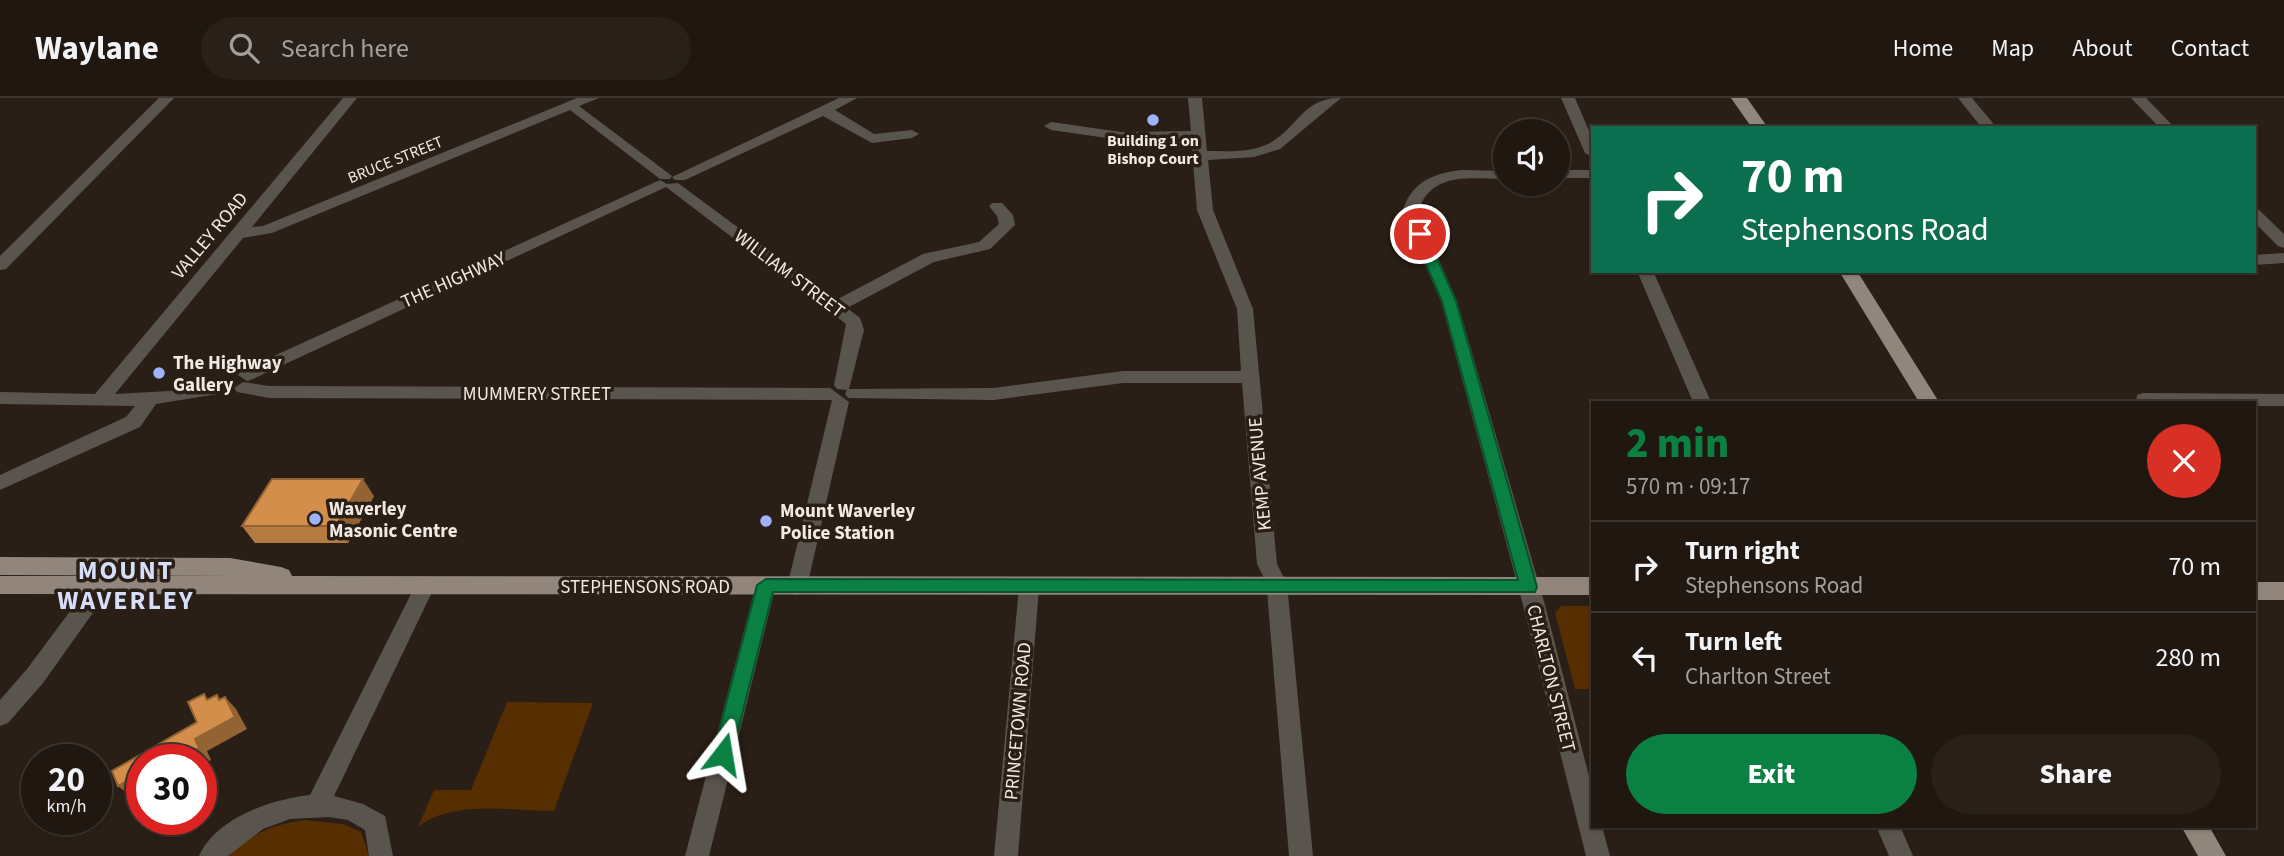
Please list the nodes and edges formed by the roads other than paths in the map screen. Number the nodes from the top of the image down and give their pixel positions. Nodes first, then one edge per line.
1 (167, 98) edge
2 (351, 98) edge
3 (850, 98) edge
4 (1195, 98) edge
5 (1334, 98) edge
6 (1568, 98) edge
7 (1739, 98) edge
8 (1749, 98) edge
9 (1965, 98) edge
10 (2138, 98) edge
11 (575, 103) edge
12 (824, 110) junction
13 (1051, 125) dead end
14 (1759, 126) edge
15 (1759, 126) edge
16 (1988, 126) edge
17 (2166, 126) edge
18 (912, 134) dead end
19 (1197, 135) junction
20 (1591, 151) edge
21 (1199, 155) junction
22 (1570, 174) edge
23 (1591, 174) edge
24 (1493, 175) edge
25 (669, 181) junction
26 (997, 206) dead end
27 (2256, 215) edge
28 (237, 234) junction
29 (2284, 243) edge
30 (2284, 258) edge
31 (2256, 260) edge
32 (0, 265) edge
33 (1645, 273) edge
34 (1849, 273) edge
35 (836, 307) junction
36 (1250, 377) junction
37 (245, 381) junction
38 (842, 394) junction
39 (152, 397) junction
40 (0, 398) edge
41 (101, 399) junction
42 (2143, 399) dead end
43 (2284, 400) edge
44 (1702, 401) edge
45 (1928, 401) edge
46 (0, 483) edge
47 (0, 566) edge
48 (108, 576) junction
49 (1277, 584) junction
50 (0, 585) edge
51 (766, 585) junction
52 (425, 586) junction
53 (1591, 586) edge
54 (797, 587) junction
55 (1029, 587) junction
56 (1529, 587) junction
57 (2256, 591) edge
58 (2284, 591) edge
59 (0, 716) edge
60 (316, 807) junction
61 (1889, 828) edge
62 (2195, 828) edge
63 (211, 856) edge
64 (381, 856) edge
65 (697, 856) edge
66 (1006, 856) edge
67 (1301, 856) edge
68 (1598, 856) edge
69 (1901, 856) edge
70 (2213, 856) edge

1 - 32 street
2 - 28 street, VALLEY ROAD
3 - 12 street, THE HIGHWAY
4 - 19 street, KEMP AVENUE
5 - 21 street
6 - 20 street
7 - 14 main road
8 - 15 main road
9 - 16 street
10 - 17 street
11 - 25 street, WILLIAM STREET
11 - 28 street, BRUCE STREET
12 - 18 street
12 - 25 street, THE HIGHWAY
13 - 19 street
19 - 21 street, KEMP AVENUE
21 - 36 street, KEMP AVENUE
22 - 23 street
24 - 56 street, CHARLTON STREET
25 - 35 street, WILLIAM STREET
25 - 37 street, THE HIGHWAY
26 - 35 street
27 - 29 street
28 - 41 street, VALLEY ROAD
30 - 31 street
33 - 44 street
34 - 45 main road
35 - 38 street, WILLIAM STREET
36 - 38 street, MUMMERY STREET
36 - 49 street, KEMP AVENUE
37 - 38 street, MUMMERY STREET
37 - 39 street, THE HIGHWAY
38 - 54 street, WILLIAM STREET
39 - 41 street, THE HIGHWAY
39 - 46 street
40 - 41 street, THE HIGHWAY
42 - 43 street
47 - 48 main road, STEPHENSONS ROAD
48 - 50 main road, STEPHENSONS ROAD
48 - 52 main road, STEPHENSONS ROAD
48 - 59 street
49 - 55 main road, STEPHENSONS ROAD
49 - 56 main road, STEPHENSONS ROAD
49 - 67 street, KEMP AVENUE
51 - 52 main road, STEPHENSONS ROAD
51 - 54 main road, STEPHENSONS ROAD
51 - 65 street
52 - 60 street
53 - 56 main road, STEPHENSONS ROAD
54 - 55 main road, STEPHENSONS ROAD
55 - 66 street, PRINCETOWN ROAD
56 - 68 street, CHARLTON STREET
57 - 58 main road
60 - 63 street
60 - 64 street
61 - 69 street
62 - 70 main road

